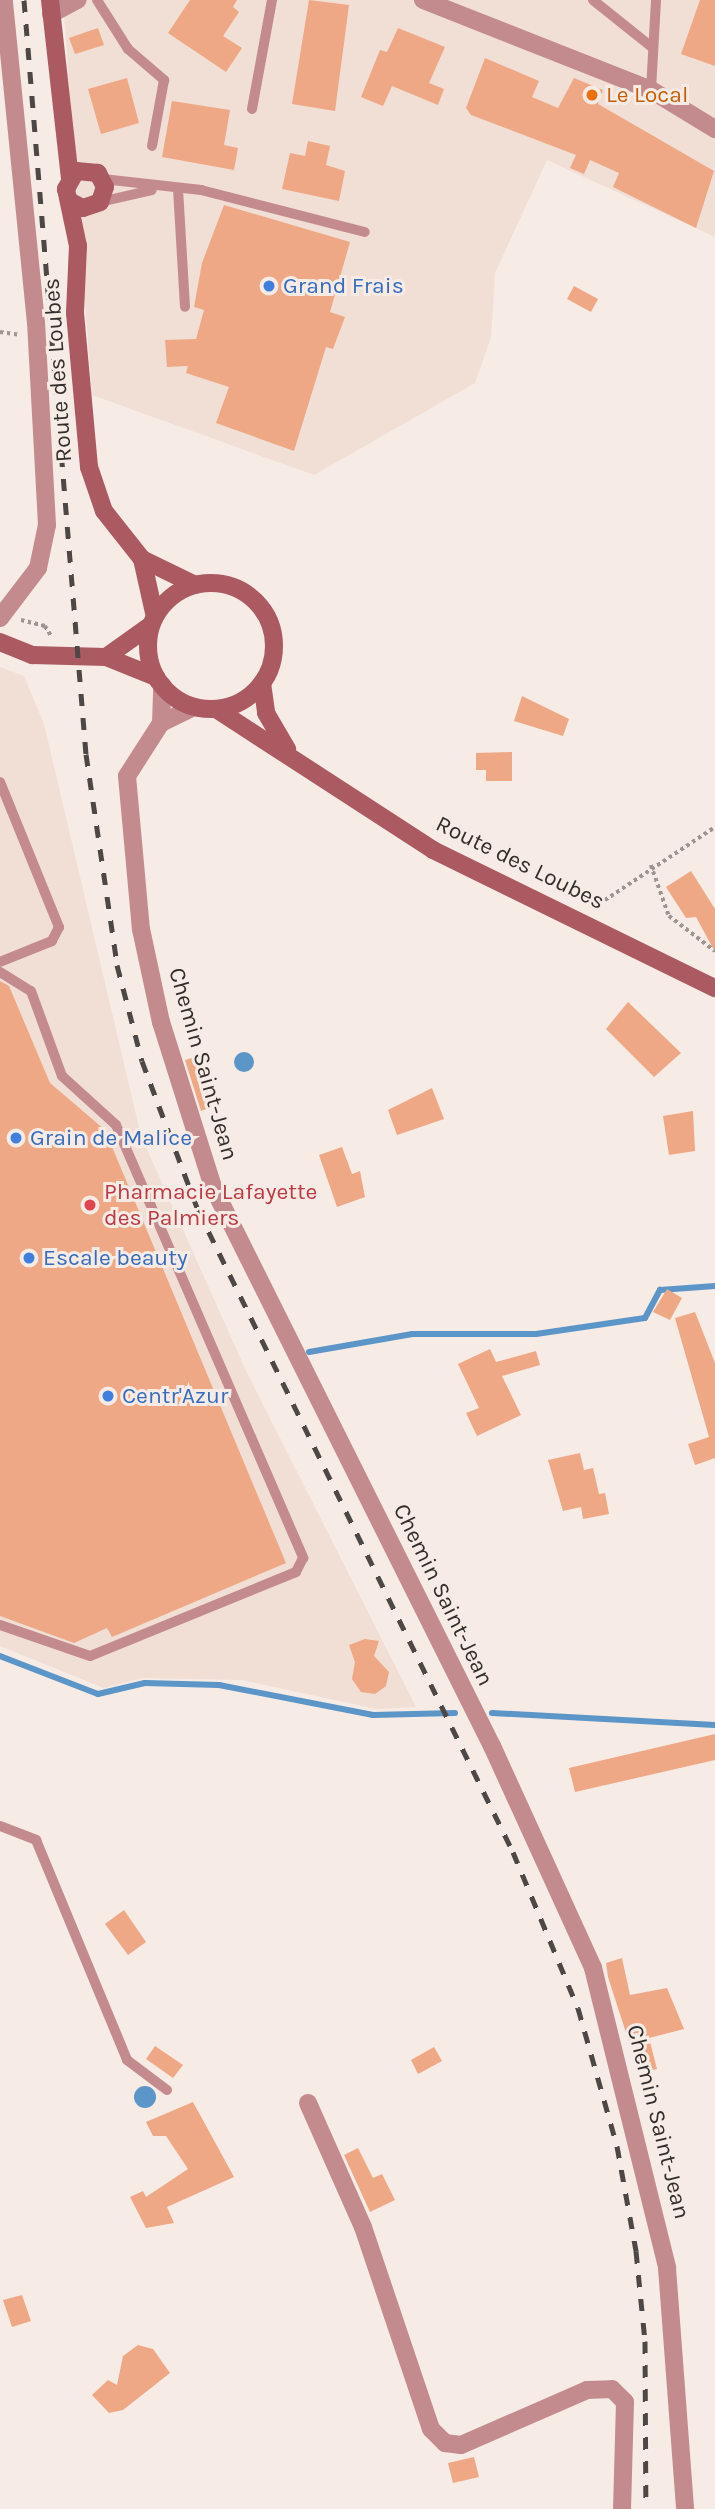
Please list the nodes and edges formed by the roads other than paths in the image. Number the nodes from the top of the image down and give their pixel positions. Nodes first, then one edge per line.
1 (4, 0) edge
2 (77, 0) edge
3 (97, 0) edge
4 (272, 0) edge
5 (423, 0) edge
6 (593, 0) edge
7 (656, 0) edge
8 (50, 7) edge
9 (653, 48) junction
10 (651, 90) junction
11 (252, 109) dead end
12 (715, 129) edge
13 (63, 130) junction
14 (152, 146) dead end
15 (97, 174) junction
16 (70, 177) junction
17 (159, 188) junction
18 (178, 189) junction
19 (71, 202) junction
20 (98, 203) junction
21 (365, 232) dead end
22 (78, 246) junction
23 (185, 307) dead end
24 (142, 559) junction
25 (195, 585) junction
26 (2, 616) edge
27 (153, 621) junction
28 (0, 642) edge
29 (106, 657) junction
30 (159, 681) junction
31 (262, 683) junction
32 (194, 707) junction
33 (216, 709) junction
34 (161, 723) junction
35 (309, 771) junction
36 (0, 782) edge
37 (0, 962) edge
38 (0, 972) edge
39 (715, 988) edge
40 (0, 1625) edge
41 (0, 1826) edge
42 (167, 2091) dead end
43 (308, 2103) dead end
44 (622, 2509) edge
45 (685, 2509) edge

1 - 26 street
2 - 8 street
3 - 14 lane
4 - 11 lane
5 - 10 street
6 - 9 lane
7 - 9 lane
8 - 13 main road
9 - 10 lane
10 - 12 street
13 - 15 main road
13 - 16 main road
15 - 16 main road
15 - 17 lane
15 - 20 main road, Route des Loubes
16 - 19 main road, Route des Loubes
17 - 18 lane
17 - 20 lane
18 - 21 lane
18 - 23 lane
19 - 20 main road
19 - 22 main road, Route des Loubes
20 - 22 main road, Route des Loubes
22 - 24 main road, Route des Loubes
24 - 25 main road, Route des Loubes
24 - 27 main road, Route des Loubes
25 - 27 main road
25 - 31 main road
27 - 29 main road
27 - 30 main road
28 - 29 main road
29 - 30 main road
30 - 32 main road
30 - 34 street
31 - 33 main road
31 - 35 main road, Route des Loubes
32 - 33 main road
32 - 34 street, Chemin Saint-Jean
33 - 35 main road, Route des Loubes
34 - 45 street, Chemin Saint-Jean
35 - 39 main road, Route des Loubes
36 - 37 lane
38 - 40 lane
41 - 42 lane
43 - 44 street

